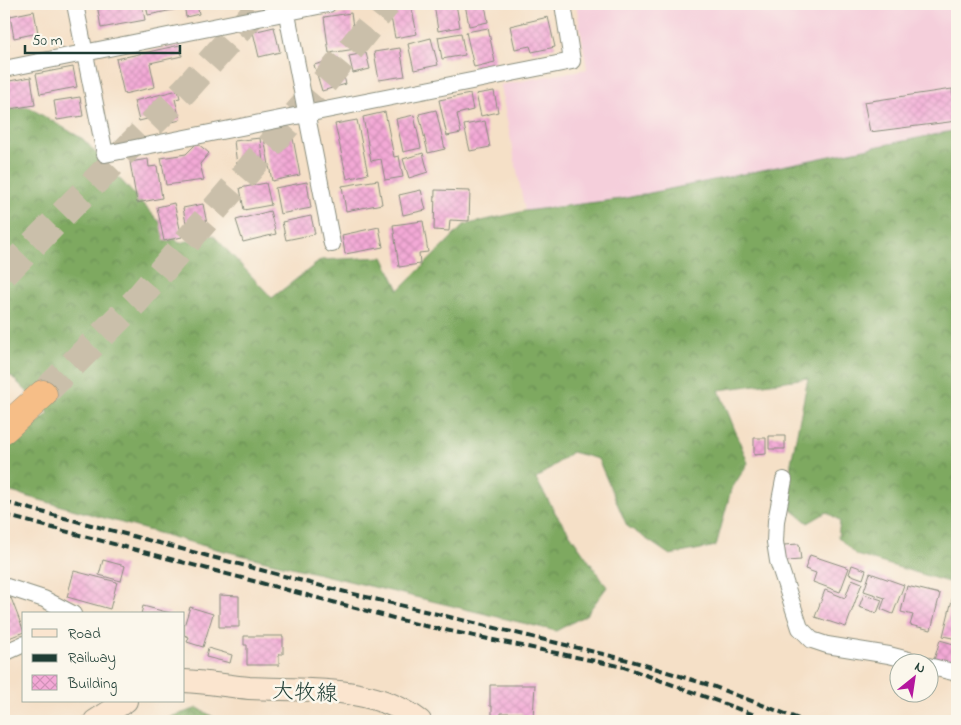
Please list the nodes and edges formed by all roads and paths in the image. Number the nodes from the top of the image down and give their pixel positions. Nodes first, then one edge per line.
1 (75, 4) edge
2 (328, 4) edge
3 (563, 4) edge
4 (286, 8) edge
5 (85, 52) junction
6 (4, 68) edge
7 (307, 113) junction
8 (332, 244) dead end
9 (43, 394) tunnel mouth
10 (4, 429) edge
11 (784, 480) dead end
12 (4, 586) edge
13 (69, 612) edge
14 (22, 645) edge
15 (4, 654) edge
16 (888, 656) edge
17 (938, 668) edge
18 (957, 673) edge
19 (185, 682) edge
20 (124, 702) edge
21 (95, 721) edge
22 (420, 721) edge

1 - 5 street
2 - 4 street
3 - 7 street
4 - 5 street
4 - 7 street
5 - 6 street
5 - 7 street
7 - 8 street
9 - 10 highway
11 - 16 street
12 - 13 street
14 - 15 street
17 - 18 street
19 - 22 street, 大牧線
20 - 21 street

